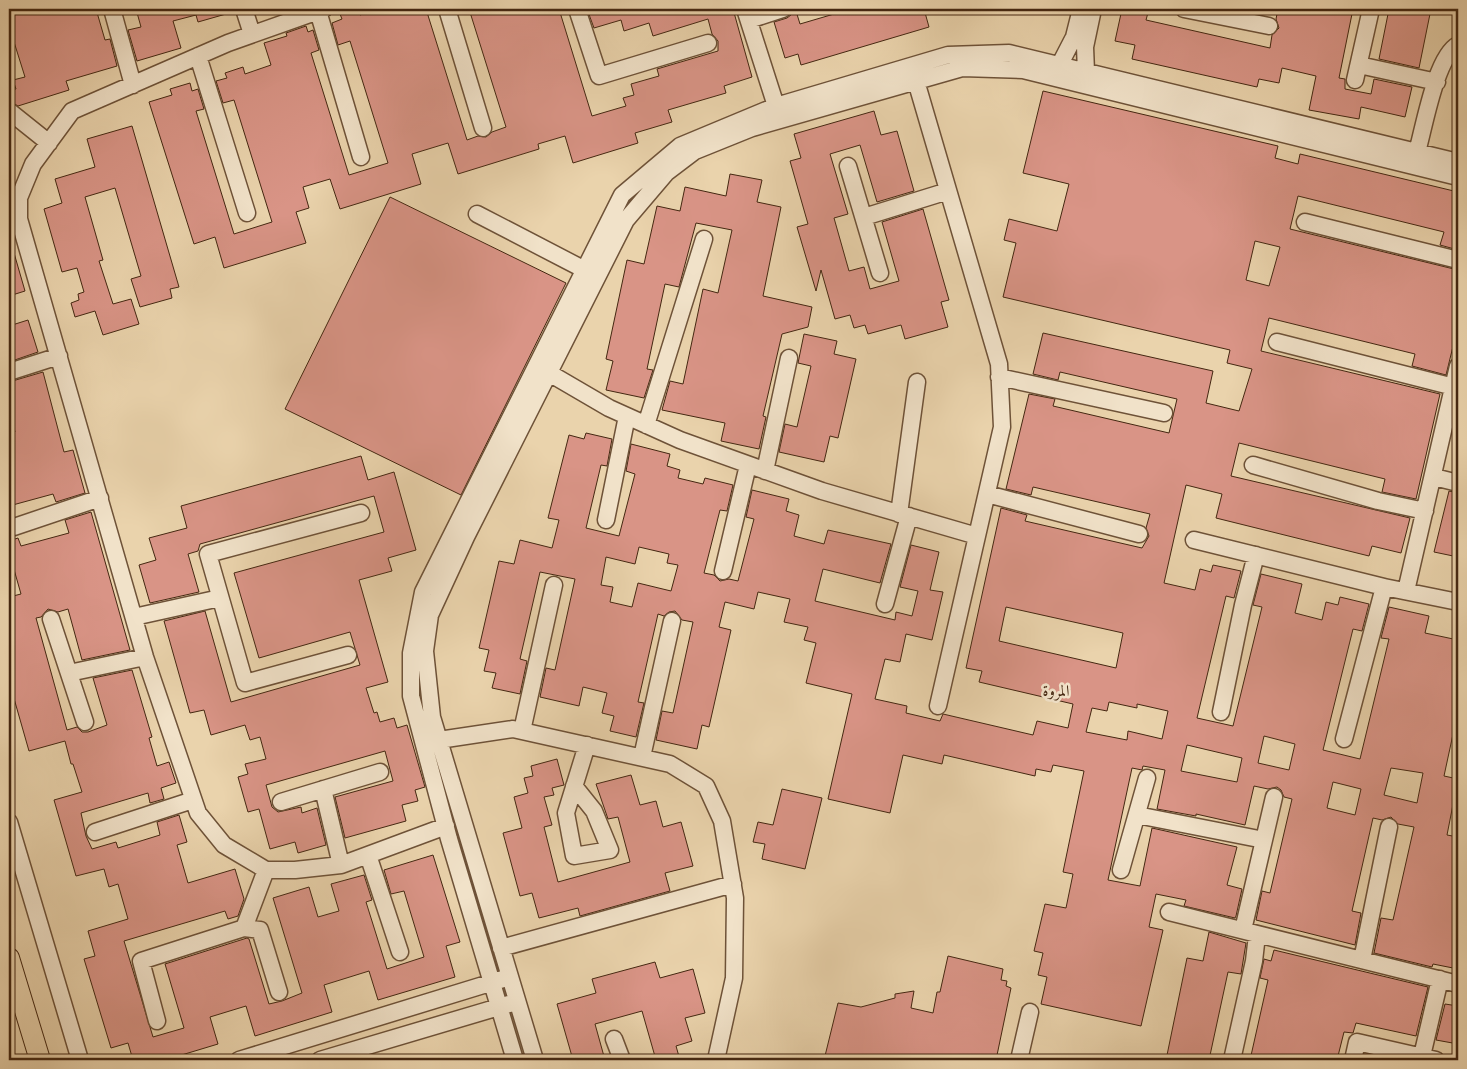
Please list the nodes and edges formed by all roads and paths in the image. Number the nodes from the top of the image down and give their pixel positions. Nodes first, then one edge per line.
1 (112, 9) edge
2 (244, 9) edge
3 (447, 9) edge
4 (577, 9) edge
5 (783, 9) edge
6 (1081, 9) edge
7 (1093, 9) edge
8 (1184, 9) edge
9 (1370, 9) edge
10 (321, 10) edge
11 (747, 14) edge
12 (1269, 26) dead end
13 (252, 34) junction
14 (708, 43) dead end
15 (1458, 45) edge
16 (198, 56) junction
17 (1059, 66) junction
18 (1086, 72) junction
19 (916, 81) junction
20 (1436, 82) junction
21 (133, 85) junction
22 (776, 106) junction
23 (9, 111) edge
24 (483, 128) dead end
25 (49, 143) junction
26 (1417, 152) junction
27 (361, 157) dead end
28 (1458, 162) edge
29 (848, 166) dead end
30 (1458, 177) edge
31 (948, 191) junction
32 (247, 213) dead end
33 (477, 214) dead end
34 (864, 218) junction
35 (1305, 222) dead end
36 (15, 230) edge
37 (704, 239) dead end
38 (1458, 260) edge
39 (585, 270) junction
40 (880, 273) dead end
41 (1277, 342) dead end
42 (58, 356) junction
43 (789, 358) dead end
44 (1458, 366) edge
45 (9, 372) edge
46 (549, 373) junction
47 (1000, 377) junction
48 (917, 382) dead end
49 (1454, 387) junction
50 (1164, 413) dead end
51 (627, 416) junction
52 (646, 425) junction
53 (748, 465) junction
54 (1253, 465) dead end
55 (765, 471) junction
56 (1434, 477) junction
57 (1458, 483) edge
58 (987, 494) junction
59 (100, 498) junction
60 (1424, 511) junction
61 (361, 513) dead end
62 (904, 515) junction
63 (606, 520) dead end
64 (14, 527) dead end
65 (1140, 534) dead end
66 (977, 536) junction
67 (1194, 540) dead end
68 (1256, 555) junction
69 (723, 571) dead end
70 (554, 585) dead end
71 (1384, 587) junction
72 (1406, 590) junction
73 (220, 598) junction
74 (1458, 602) edge
75 (885, 604) dead end
76 (134, 617) junction
77 (51, 619) dead end
78 (672, 621) dead end
79 (348, 655) dead end
80 (145, 657) junction
81 (69, 674) junction
82 (938, 706) dead end
83 (1220, 712) dead end
84 (84, 722) dead end
85 (522, 731) junction
86 (1344, 739) dead end
87 (439, 740) junction
88 (587, 745) junction
89 (642, 757) junction
90 (380, 772) dead end
91 (1147, 778) dead end
92 (574, 786) dead end
93 (323, 789) junction
94 (1274, 797) dead end
95 (193, 800) junction
96 (281, 802) dead end
97 (1137, 815) junction
98 (9, 822) edge
99 (446, 826) junction
100 (1389, 827) dead end
101 (95, 832) dead end
102 (1264, 840) junction
103 (368, 855) junction
104 (341, 865) junction
105 (266, 870) junction
106 (1121, 870) dead end
107 (733, 884) junction
108 (1170, 912) dead end
109 (244, 928) junction
110 (1250, 932) junction
111 (501, 948) junction
112 (400, 952) dead end
113 (9, 958) edge
114 (1362, 960) junction
115 (510, 976) junction
116 (1440, 979) junction
117 (492, 982) junction
118 (1458, 984) edge
119 (279, 992) dead end
120 (517, 1002) junction
121 (499, 1007) junction
122 (1030, 1012) dead end
123 (157, 1021) dead end
124 (614, 1039) dead end
125 (1429, 1058) edge
126 (40, 1060) edge
127 (80, 1060) edge
128 (239, 1060) edge
129 (320, 1060) edge
130 (516, 1060) edge
131 (535, 1060) edge
132 (622, 1060) edge
133 (716, 1060) edge
134 (1019, 1060) edge
135 (1232, 1060) edge
136 (1353, 1060) edge

1 - 21 street
2 - 13 street
3 - 24 street
4 - 14 street
5 - 11 street
6 - 17 street
7 - 18 street
8 - 12 street
9 - 20 street
10 - 13 street
10 - 27 street
11 - 22 street
13 - 16 street
15 - 20 street
16 - 21 street
16 - 32 street
17 - 18 street
17 - 22 street
18 - 26 street
19 - 30 street
19 - 31 street
19 - 46 street
20 - 26 street
21 - 25 street
22 - 39 street
23 - 25 street
25 - 36 street
26 - 28 street
29 - 34 street
31 - 34 street
31 - 47 street
33 - 39 street
34 - 40 street
35 - 38 street
36 - 42 street
37 - 52 street
39 - 99 street
41 - 49 street
42 - 45 street
42 - 59 street
43 - 55 street
44 - 49 street
46 - 51 street
46 - 87 street
47 - 50 street
47 - 58 street
48 - 62 street
49 - 56 street
51 - 52 street
51 - 63 street
52 - 53 street
53 - 55 street
53 - 69 street
54 - 60 street
55 - 62 street
56 - 57 street
56 - 60 street
58 - 65 street
58 - 66 street
59 - 64 street
59 - 76 street
60 - 72 street
61 - 73 street
62 - 66 street
62 - 75 street
66 - 82 street
67 - 68 street
68 - 71 street
68 - 83 street
70 - 85 street
71 - 72 street
71 - 86 street
72 - 74 street
73 - 76 street
73 - 79 street
76 - 80 street
77 - 81 street
78 - 89 street
80 - 81 street
80 - 95 street
81 - 84 street
85 - 87 street
85 - 88 street
87 - 111 street
88 - 89 street
88 - 92 street
89 - 107 street
90 - 93 street
91 - 97 street
93 - 96 street
93 - 104 street
94 - 102 street
95 - 101 street
95 - 105 street
97 - 102 street
97 - 106 street
98 - 127 street
99 - 103 street
99 - 117 street
100 - 114 street
102 - 110 street
103 - 104 street
103 - 112 street
104 - 105 street
105 - 109 street
107 - 111 street
107 - 133 street
108 - 110 street
109 - 119 street
109 - 123 street
110 - 114 street
110 - 135 street
111 - 115 street
113 - 126 main road
114 - 116 street
115 - 117 street
115 - 120 street
116 - 118 street
116 - 125 street
117 - 121 street
117 - 128 street
120 - 121 street
120 - 131 street
121 - 129 street
121 - 130 street
122 - 134 street
124 - 132 street
125 - 136 street

